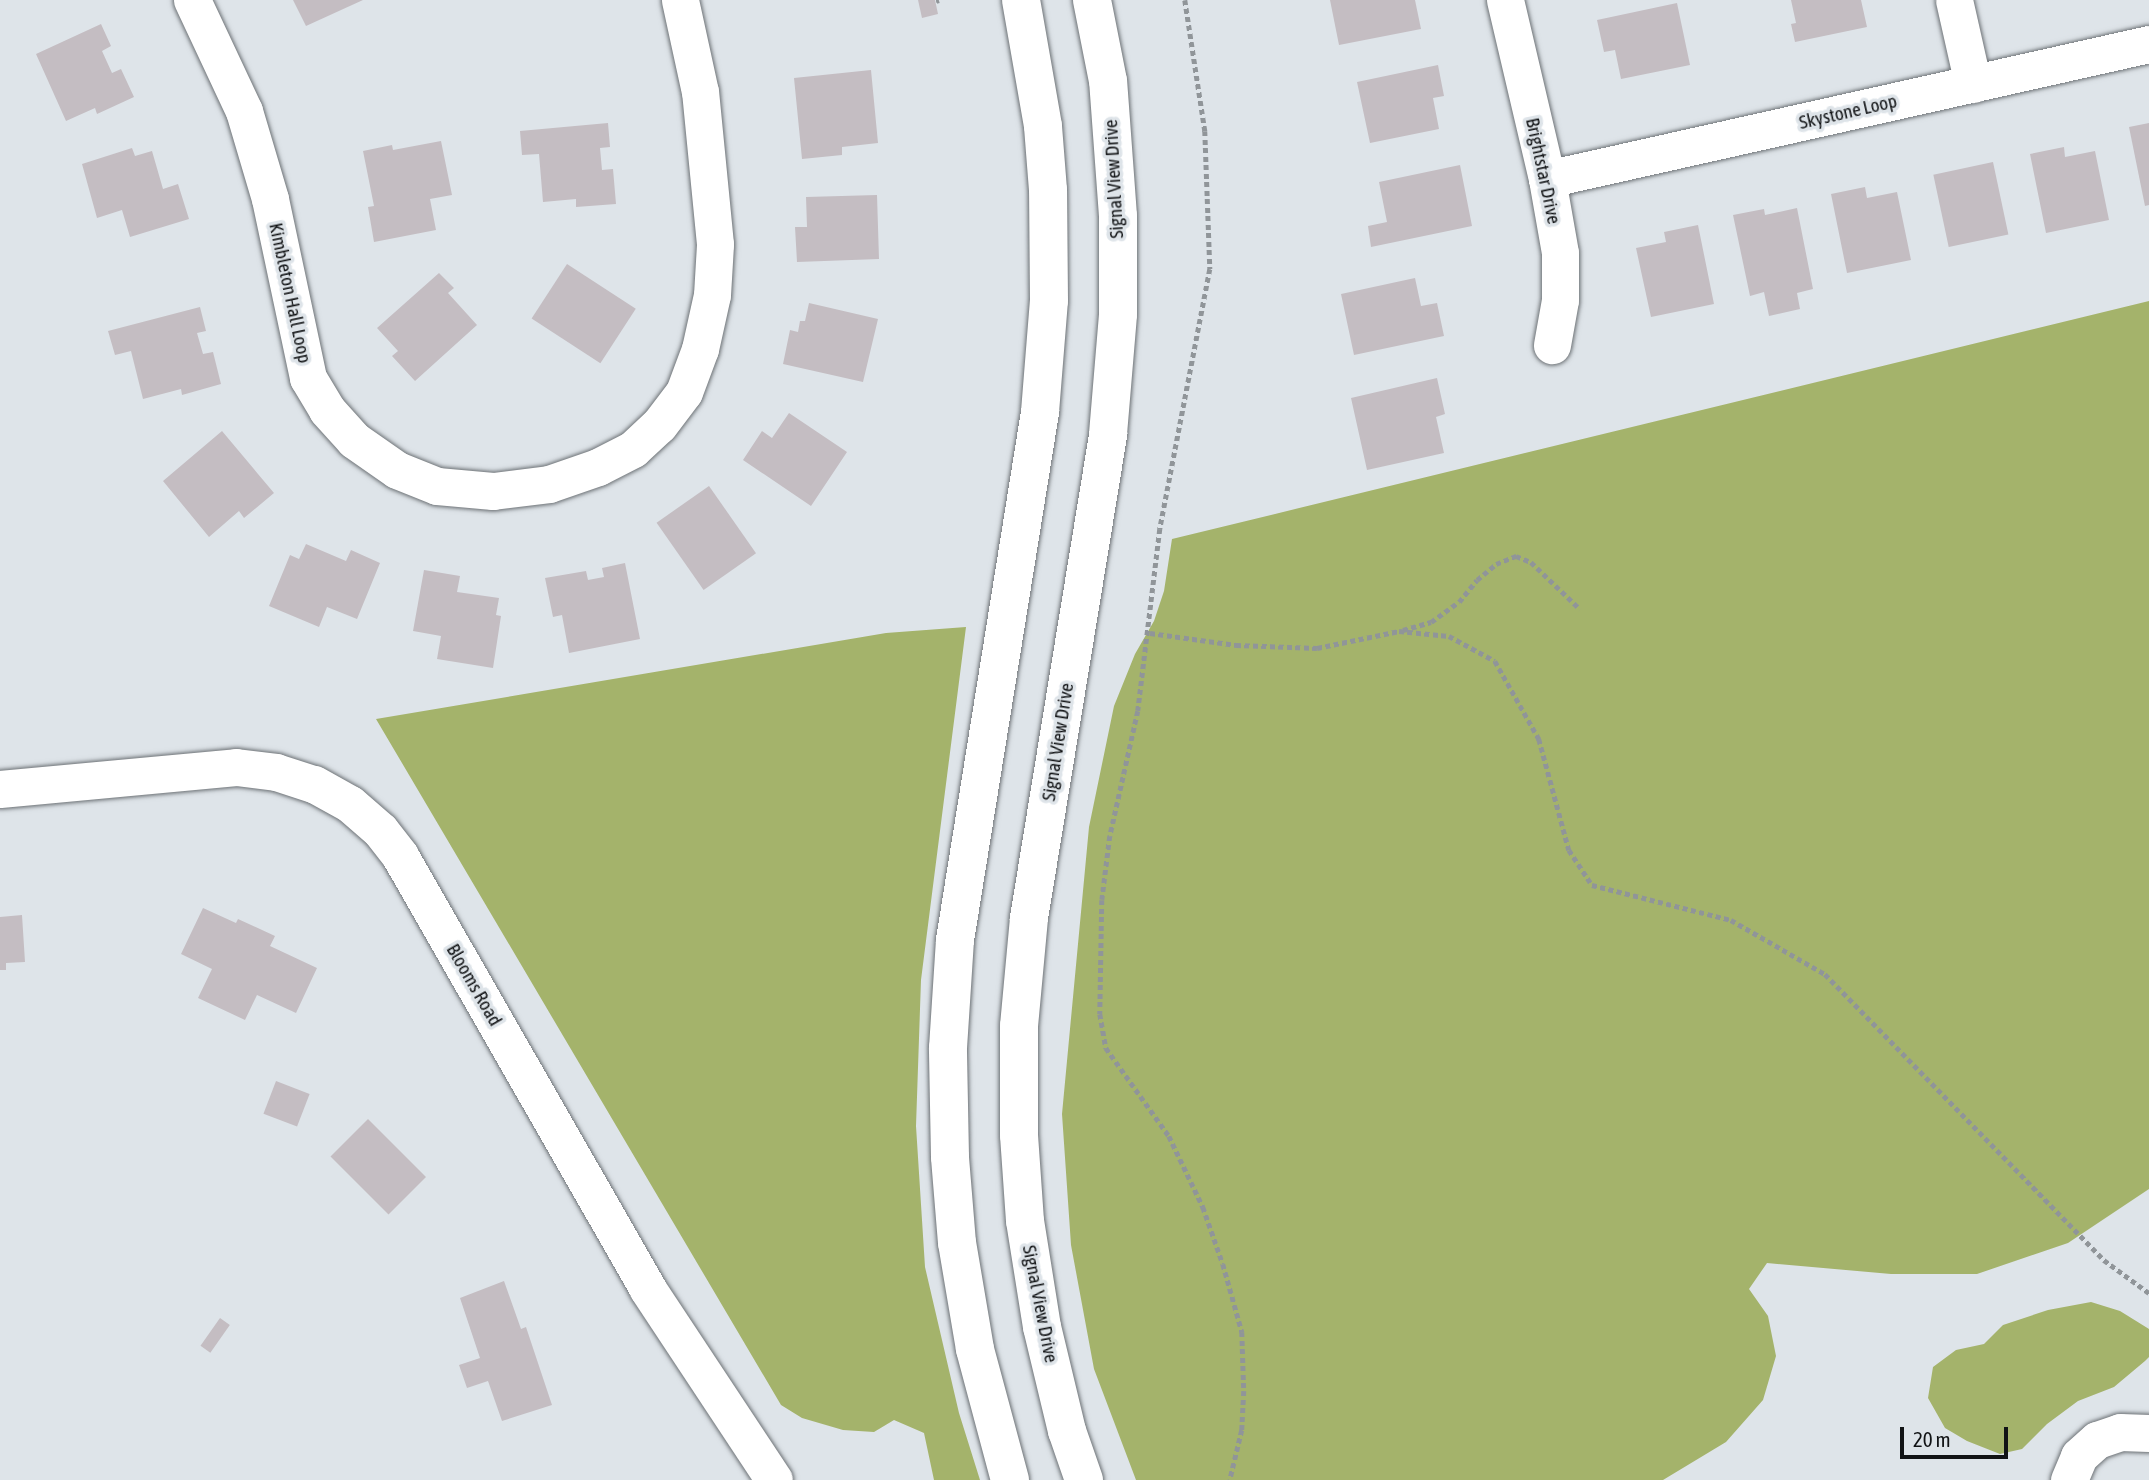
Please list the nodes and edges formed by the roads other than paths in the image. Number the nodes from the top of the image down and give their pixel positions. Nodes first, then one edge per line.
1 (192, 0) edge
2 (680, 0) edge
3 (1021, 0) edge
4 (1092, 0) edge
5 (1505, 0) edge
6 (1954, 0) edge
7 (2149, 44) edge
8 (1973, 84) junction
9 (1547, 179) junction
10 (1552, 345) dead end
11 (0, 789) edge
12 (2149, 1433) edge
13 (774, 1480) edge
14 (1010, 1480) edge
15 (1084, 1480) edge
16 (2069, 1480) edge

1 - 2 street, Kimbleton Hall Loop
3 - 14 main road
4 - 15 main road, Signal View Drive
5 - 9 street, Brightstar Drive
6 - 8 street
7 - 8 street, Skystone Loop
8 - 9 street, Skystone Loop
9 - 10 street, Brightstar Drive
11 - 13 street, Blooms Road
12 - 16 street

